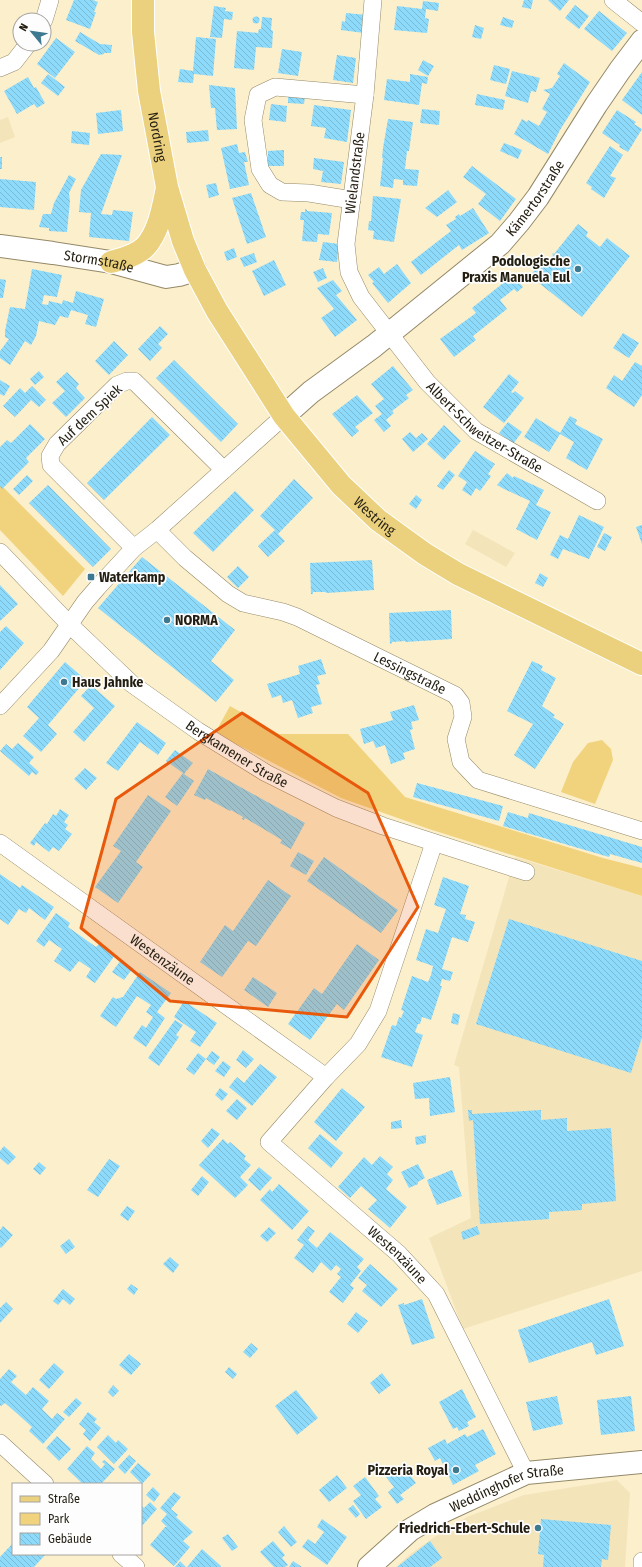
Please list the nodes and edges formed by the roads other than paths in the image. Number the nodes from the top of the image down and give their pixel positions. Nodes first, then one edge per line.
1 (50, 0) edge
2 (143, 0) edge
3 (374, 0) edge
4 (613, 0) edge
5 (46, 12) edge
6 (642, 23) edge
7 (642, 42) edge
8 (22, 52) edge
9 (0, 68) edge
10 (364, 95) junction
11 (167, 187) junction
12 (352, 200) junction
13 (0, 246) edge
14 (111, 262) junction
15 (195, 270) junction
16 (390, 333) junction
17 (284, 416) junction
18 (224, 470) junction
19 (597, 501) dead end
20 (157, 530) junction
21 (134, 548) junction
22 (0, 552) edge
23 (70, 625) junction
24 (642, 664) edge
25 (0, 706) edge
26 (642, 831) edge
27 (0, 842) edge
28 (434, 843) junction
29 (526, 872) dead end
30 (326, 1077) junction
31 (0, 1443) edge
32 (642, 1462) edge
33 (526, 1473) junction
34 (44, 1483) edge
35 (642, 1561) edge
36 (369, 1567) edge
37 (642, 1567) edge

1 - 5 street
2 - 11 main road, Nordring
3 - 10 street, Wielandstraße
4 - 6 street
7 - 16 street, Kämertorstraße
8 - 9 street
10 - 12 street, Wielandstraße
10 - 12 street
11 - 14 main road
11 - 15 main road, Nordring
12 - 16 street, Wielandstraße
13 - 14 street, Stormstraße
14 - 15 street, Stormstraße
15 - 17 main road, Westring
16 - 17 street, Kämertorstraße
16 - 19 street, Albert-Schweitzer-Straße
17 - 18 street
17 - 24 main road, Westring
18 - 20 street
18 - 21 street, Auf dem Spiek
20 - 21 street
20 - 26 street, Lessingstraße
21 - 23 street
22 - 23 street, Bergkamener Straße
23 - 25 street
23 - 28 street, Bergkamener Straße
27 - 30 street, Westenzäune
28 - 29 street, Bergkamener Straße
28 - 30 street, Westenzäune
30 - 33 street, Westenzäune
31 - 34 street
32 - 33 street, Weddinghofer Straße
33 - 36 street, Weddinghofer Straße
35 - 37 street

